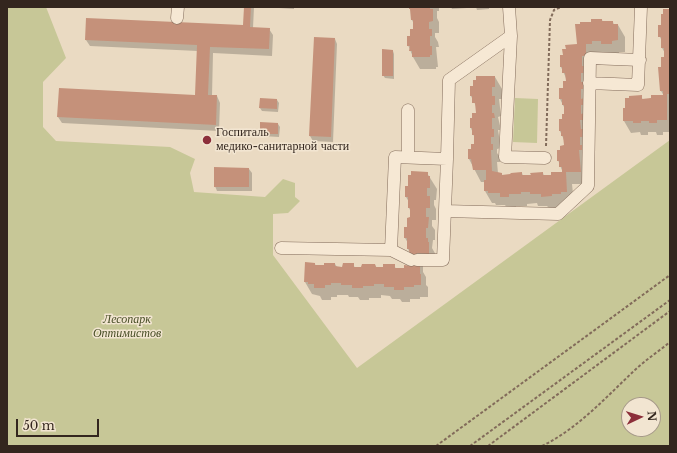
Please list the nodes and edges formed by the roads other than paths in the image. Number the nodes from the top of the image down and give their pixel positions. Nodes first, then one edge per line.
1 (509, 7) edge
2 (641, 7) edge
3 (511, 36) junction
4 (640, 60) junction
5 (589, 83) junction
6 (408, 110) dead end
7 (408, 157) junction
8 (545, 158) road end
9 (448, 159) junction
10 (445, 211) junction
11 (281, 248) dead end
12 (391, 250) junction

1 - 3 lane
2 - 4 lane
3 - 8 lane
3 - 9 lane
4 - 5 lane
4 - 5 lane
5 - 10 lane
6 - 7 lane
7 - 9 lane
7 - 12 lane
9 - 10 lane
10 - 12 lane
11 - 12 lane

